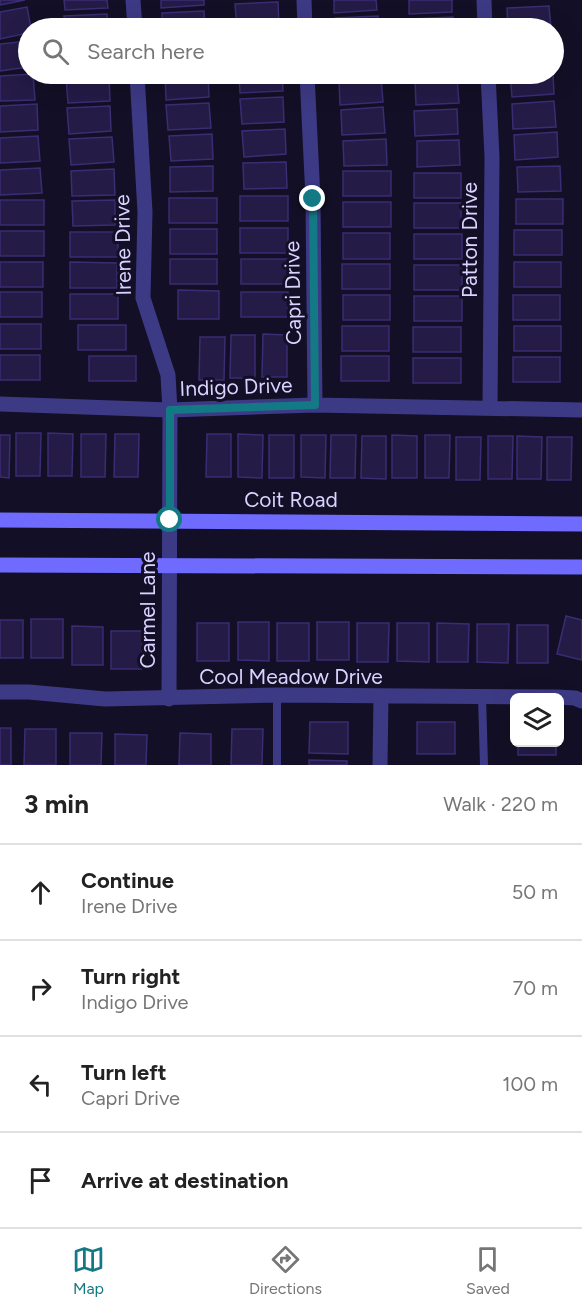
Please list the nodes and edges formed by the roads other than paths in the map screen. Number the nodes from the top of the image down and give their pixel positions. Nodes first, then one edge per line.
1 (134, 0) edge
2 (304, 0) edge
3 (484, 0) edge
4 (135, 18) edge
5 (305, 18) edge
6 (485, 18) edge
7 (138, 84) edge
8 (307, 84) edge
9 (488, 84) edge
10 (0, 404) edge
11 (315, 405) junction
12 (490, 407) junction
13 (170, 410) junction
14 (582, 410) edge
15 (0, 520) edge
16 (170, 520) junction
17 (582, 524) edge
18 (0, 564) edge
19 (170, 566) junction
20 (582, 567) edge
21 (0, 693) edge
22 (278, 696) junction
23 (381, 697) junction
24 (482, 697) junction
25 (169, 699) junction
26 (582, 701) edge
27 (277, 765) edge
28 (380, 765) edge
29 (484, 765) edge

1 - 4 street
2 - 5 street
3 - 6 street
7 - 13 street, Irene Drive
8 - 11 street, Capri Drive
9 - 12 street, Patton Drive
10 - 13 street, Indigo Drive
11 - 12 street, Indigo Drive
11 - 13 street, Indigo Drive
12 - 14 street, Indigo Drive
13 - 16 street, Irene Drive
15 - 16 main road, Coit Road
16 - 17 main road, Coit Road
16 - 19 street, Carmel Lane
18 - 19 main road
19 - 20 main road
19 - 25 street, Carmel Lane
21 - 25 street, Cool Meadow Drive
22 - 23 street, Cool Meadow Drive
22 - 25 street, Cool Meadow Drive
22 - 27 lane
23 - 24 street, Cool Meadow Drive
23 - 28 street
24 - 26 street, Cool Meadow Drive
24 - 29 lane

